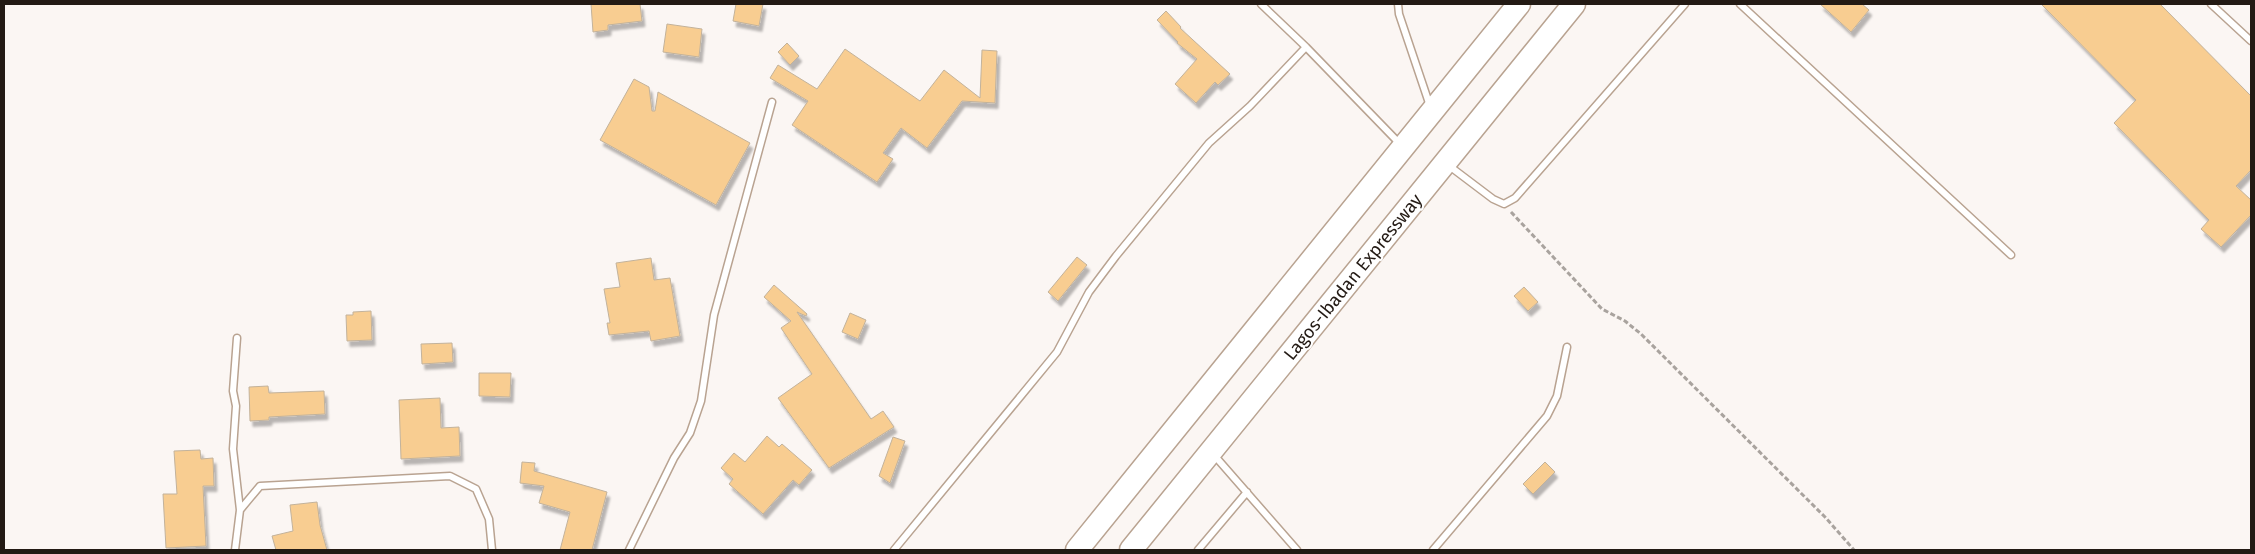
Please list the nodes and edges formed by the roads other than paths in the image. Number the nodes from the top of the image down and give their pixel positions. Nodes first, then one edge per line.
1 (1261, 4) edge
2 (1398, 4) edge
3 (1519, 4) edge
4 (1574, 4) edge
5 (1685, 4) edge
6 (1740, 4) edge
7 (2211, 4) edge
8 (2251, 41) edge
9 (1306, 47) junction
10 (772, 102) dead end
11 (1431, 112) junction
12 (1403, 147) junction
13 (1445, 163) junction
14 (2011, 255) dead end
15 (237, 338) dead end
16 (1567, 347) dead end
17 (1211, 452) junction
18 (1247, 492) junction
19 (240, 510) junction
20 (235, 550) edge
21 (492, 550) edge
22 (629, 550) edge
23 (894, 550) edge
24 (1077, 550) edge
25 (1131, 550) edge
26 (1198, 550) edge
27 (1297, 550) edge
28 (1433, 550) edge

1 - 9 lane
2 - 11 lane
3 - 11 highway
4 - 13 highway, Lagos-Ibadan Expressway
5 - 13 lane
6 - 14 lane
7 - 8 lane
9 - 12 lane
9 - 23 lane
10 - 22 lane
11 - 12 highway
12 - 24 highway
13 - 17 highway, Lagos-Ibadan Expressway
15 - 19 lane
16 - 28 lane
17 - 18 lane
17 - 25 highway, Lagos-Ibadan Expressway
18 - 26 lane
18 - 27 lane
19 - 20 lane
19 - 21 lane

